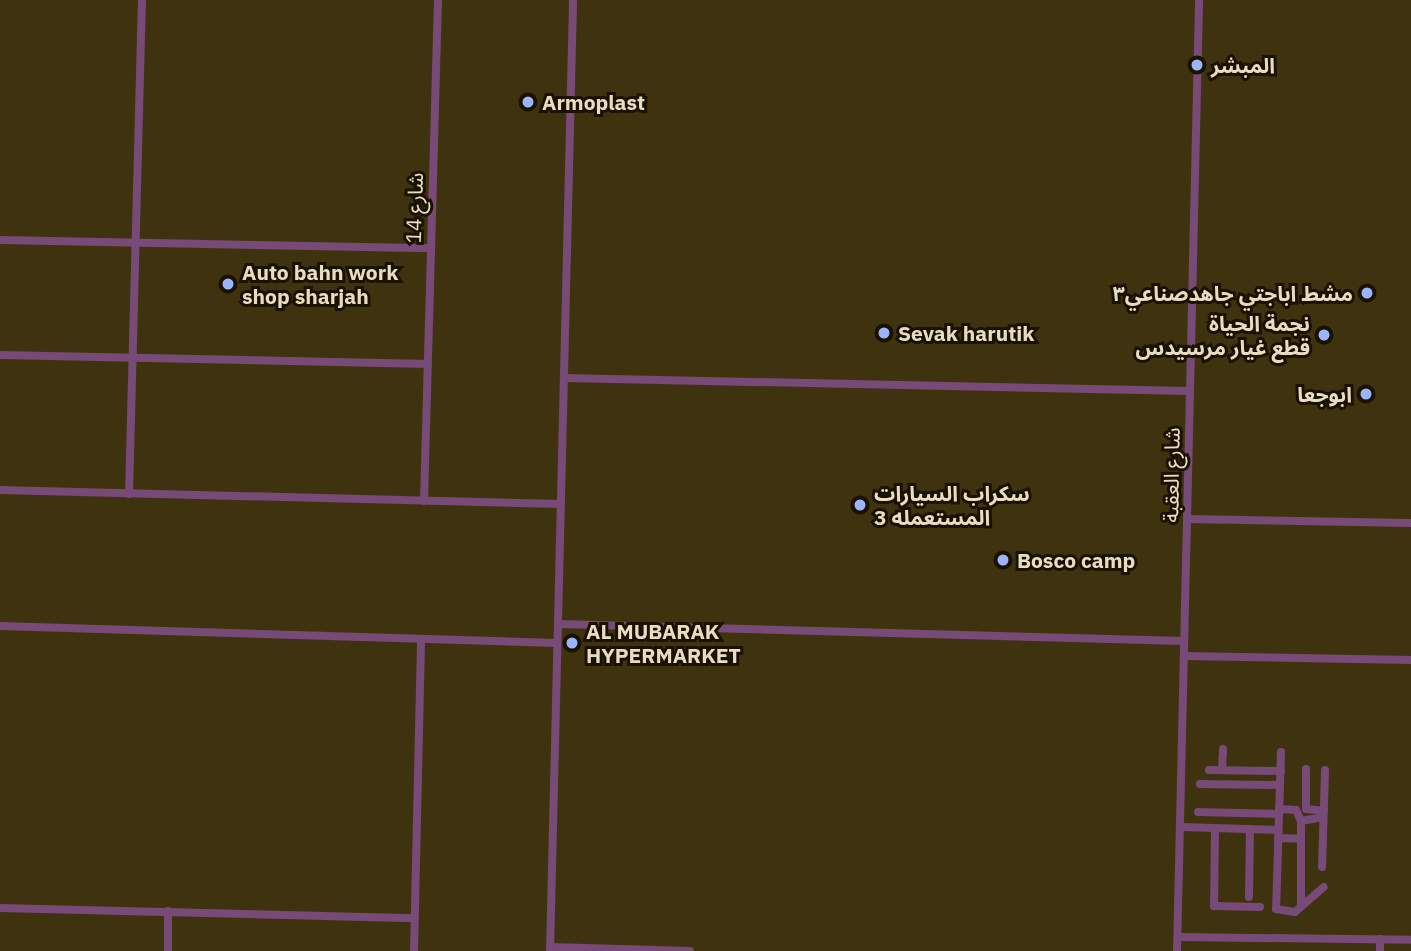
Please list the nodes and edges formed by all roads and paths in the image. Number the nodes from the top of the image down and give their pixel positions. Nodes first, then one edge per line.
1 (142, 0) edge
2 (438, 0) edge
3 (573, 0) edge
4 (1199, 0) edge
5 (0, 240) edge
6 (136, 243) junction
7 (431, 248) junction
8 (0, 355) edge
9 (133, 358) junction
10 (428, 364) junction
11 (564, 378) junction
12 (1190, 390) junction
13 (0, 490) edge
14 (130, 494) junction
15 (424, 501) junction
16 (561, 504) junction
17 (1187, 519) junction
18 (1411, 523) edge
19 (558, 624) junction
20 (0, 626) edge
21 (421, 639) junction
22 (1185, 640) junction
23 (558, 643) junction
24 (1184, 656) junction
25 (1411, 660) edge
26 (1223, 749) dead end
27 (1281, 752) dead end
28 (1209, 769) dead end
29 (1306, 769) dead end
30 (1222, 770) junction
31 (1235, 770) junction
32 (1325, 770) dead end
33 (1281, 771) junction
34 (1200, 784) dead end
35 (1235, 784) junction
36 (1280, 785) junction
37 (1279, 811) junction
38 (1198, 812) dead end
39 (1234, 813) junction
40 (1323, 814) junction
41 (1301, 821) junction
42 (1181, 827) junction
43 (1215, 828) junction
44 (1234, 829) junction
45 (1250, 829) junction
46 (1278, 834) junction
47 (1301, 838) junction
48 (1322, 867) dead end
49 (1324, 887) dead end
50 (1249, 897) dead end
51 (1301, 906) junction
52 (1260, 907) dead end
53 (0, 908) edge
54 (168, 911) junction
55 (415, 918) junction
56 (1178, 937) junction
57 (1380, 939) junction
58 (1411, 940) edge
59 (550, 949) edge
60 (168, 951) edge
61 (414, 951) edge
62 (690, 951) edge
63 (1177, 951) edge
64 (1380, 951) edge

1 - 6 street
2 - 7 street, شارع 14
3 - 11 street
4 - 12 street, شارع العقبة
5 - 6 street
6 - 7 street
6 - 9 street
7 - 10 street, شارع 14
8 - 9 street
9 - 10 street
9 - 14 street
10 - 15 street, شارع 14
11 - 12 street
11 - 16 street
12 - 17 street, شارع العقبة
13 - 14 street
14 - 15 street
15 - 16 street
16 - 19 street
17 - 18 street
17 - 22 street, شارع العقبة
19 - 22 street
19 - 23 street
20 - 21 street
21 - 23 street
21 - 55 street
22 - 24 street, شارع العقبة
23 - 59 street
24 - 25 street
24 - 42 street, شارع العقبة
26 - 30 street
27 - 33 street
28 - 30 street
29 - 40 street
30 - 31 street
31 - 33 street
31 - 35 street
32 - 40 street
33 - 36 street
34 - 35 street
35 - 36 street
36 - 37 street
37 - 39 street
37 - 41 street
37 - 46 street
38 - 39 street
39 - 44 street
40 - 41 street
40 - 48 street
41 - 47 street
42 - 43 street
42 - 56 street, شارع العقبة
43 - 44 street
43 - 52 street
44 - 45 street
45 - 46 street
45 - 50 street
46 - 47 street
46 - 51 street
47 - 51 street
49 - 51 street
53 - 54 street
54 - 55 street
54 - 60 street
55 - 61 street
56 - 57 street
56 - 63 street, شارع العقبة
57 - 58 street
57 - 64 street
59 - 62 street

